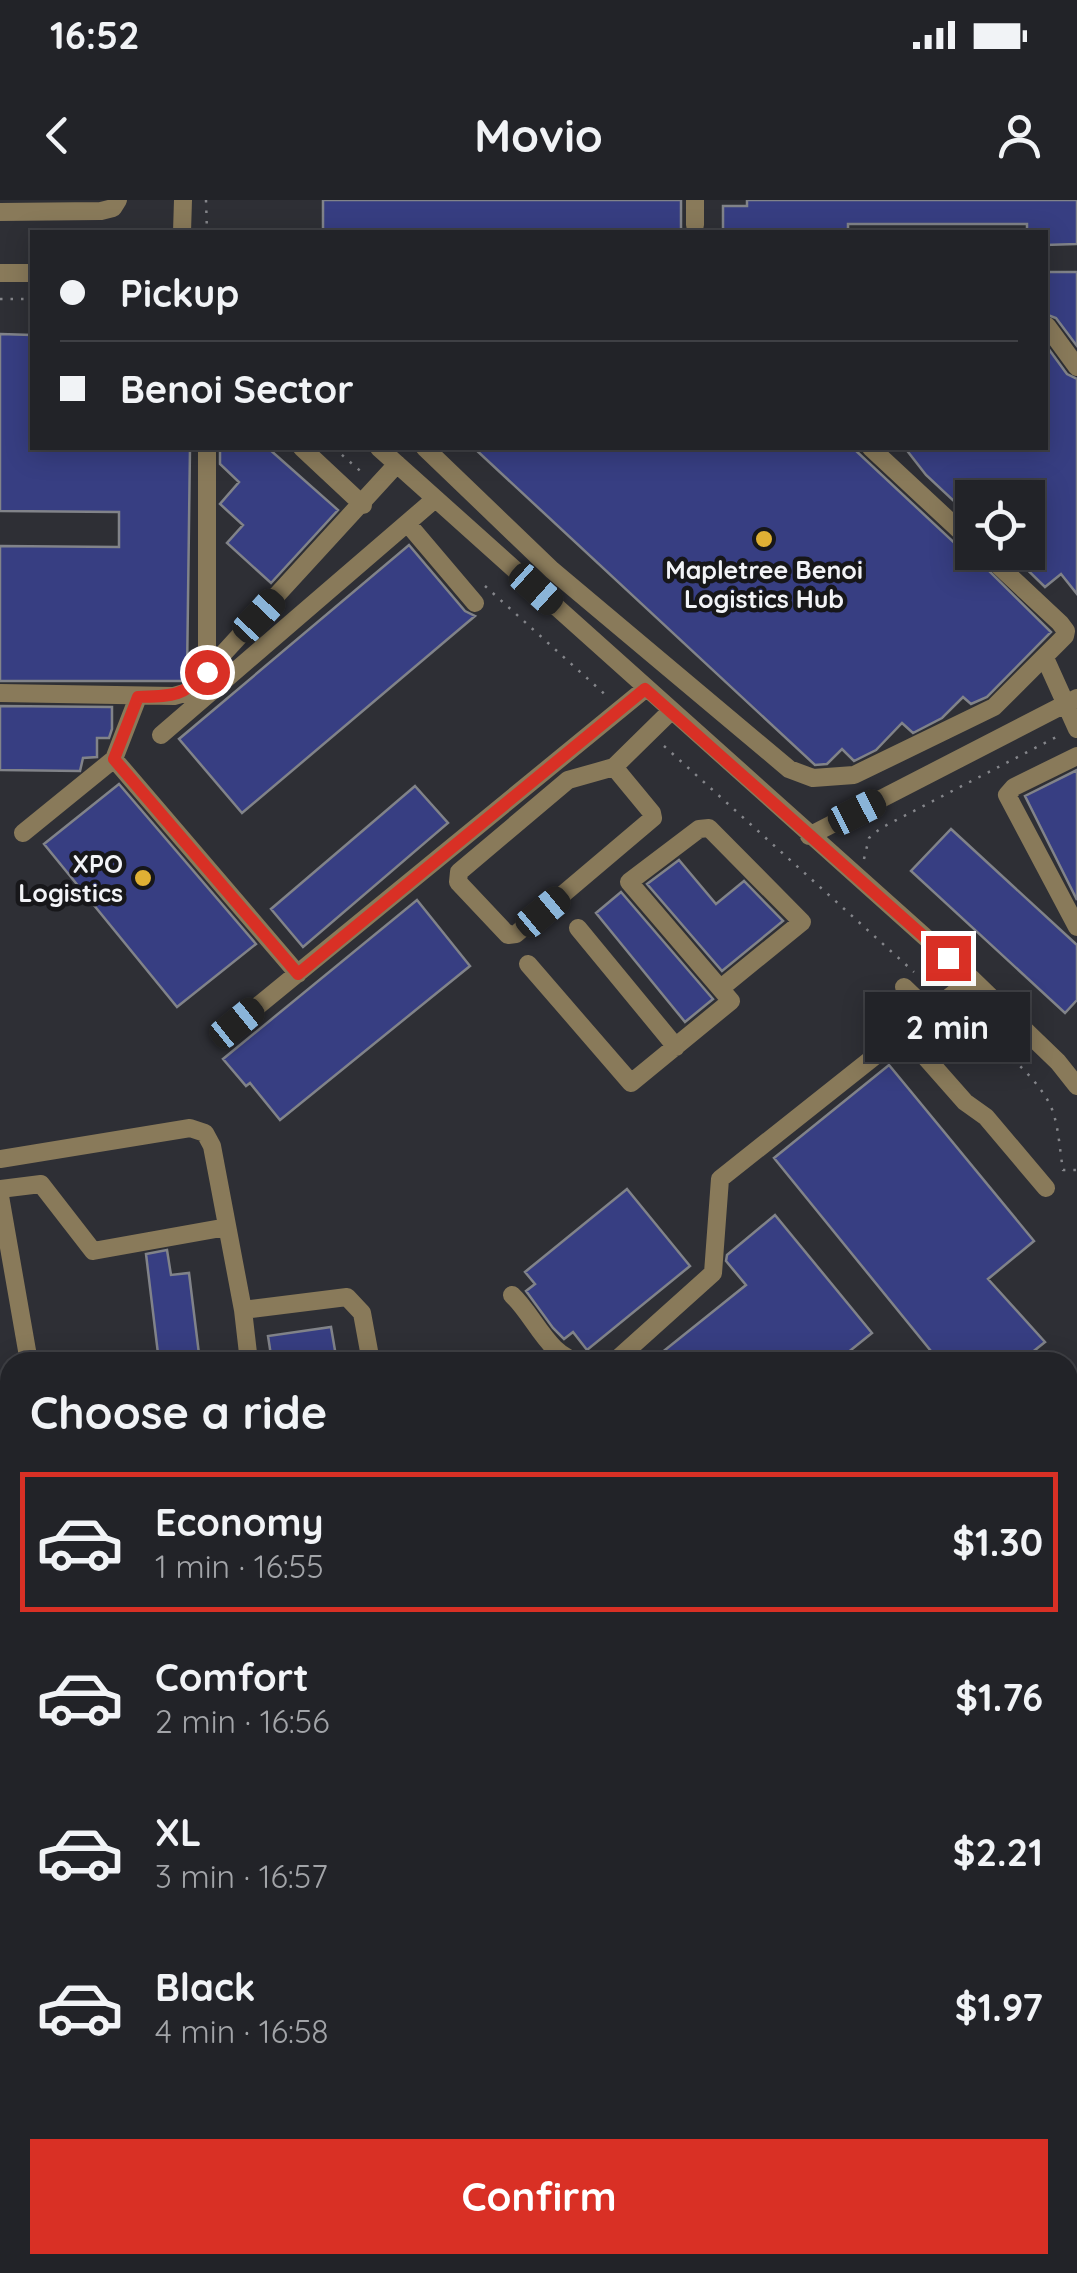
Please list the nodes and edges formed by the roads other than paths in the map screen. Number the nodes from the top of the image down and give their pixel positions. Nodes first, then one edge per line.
1 (118, 200) edge
2 (183, 200) edge
3 (695, 200) edge
4 (0, 212) edge
5 (695, 225) dead end
6 (182, 230) edge
7 (0, 273) edge
8 (30, 273) edge
9 (1048, 327) edge
10 (1077, 367) edge
11 (207, 450) edge
12 (304, 450) edge
13 (381, 450) edge
14 (427, 450) edge
15 (873, 450) edge
16 (398, 464) junction
17 (435, 499) junction
18 (363, 504) junction
19 (408, 524) junction
20 (955, 526) edge
21 (1003, 570) edge
22 (475, 603) dead end
23 (1045, 658) junction
24 (207, 672) junction
25 (645, 689) junction
26 (0, 693) edge
27 (138, 697) junction
28 (1072, 701) edge
29 (671, 711) junction
30 (1076, 728) edge
31 (161, 735) dead end
32 (1077, 756) edge
33 (114, 759) junction
34 (614, 767) junction
35 (23, 834) dead end
36 (809, 836) junction
37 (1077, 927) edge
38 (578, 928) dead end
39 (528, 964) dead end
40 (298, 974) junction
41 (972, 979) junction
42 (911, 981) road end
43 (722, 988) junction
44 (938, 1007) junction
45 (237, 1023) dead end
46 (905, 1034) junction
47 (676, 1048) junction
48 (1077, 1086) edge
49 (0, 1159) edge
50 (1046, 1188) dead end
51 (0, 1192) edge
52 (3, 1228) edge
53 (227, 1228) junction
54 (512, 1295) dead end
55 (242, 1310) junction
56 (27, 1352) edge
57 (248, 1352) edge
58 (369, 1352) edge
59 (559, 1352) edge
60 (625, 1352) edge

1 - 4 street
2 - 6 street
3 - 5 street
7 - 8 street
9 - 10 street
11 - 24 street
12 - 18 street
13 - 16 street
14 - 23 street
15 - 20 street
16 - 17 street
16 - 18 street
17 - 19 street
17 - 25 street
18 - 24 street
19 - 22 street
19 - 31 street
21 - 23 street
23 - 28 street
24 - 27 street
25 - 29 street
25 - 40 street
26 - 27 street
27 - 33 street
28 - 30 street
28 - 36 street
29 - 34 street
29 - 36 street
32 - 37 street
33 - 35 street
33 - 40 street
34 - 34 street
36 - 41 street
38 - 47 street
39 - 47 street
40 - 45 street
41 - 44 street
41 - 48 street
42 - 44 street
43 - 43 street
43 - 47 street
44 - 46 street
46 - 50 street
46 - 60 street
49 - 53 street
51 - 52 street
51 - 53 street
52 - 56 street
53 - 55 street
54 - 59 street
55 - 57 street
55 - 58 street

